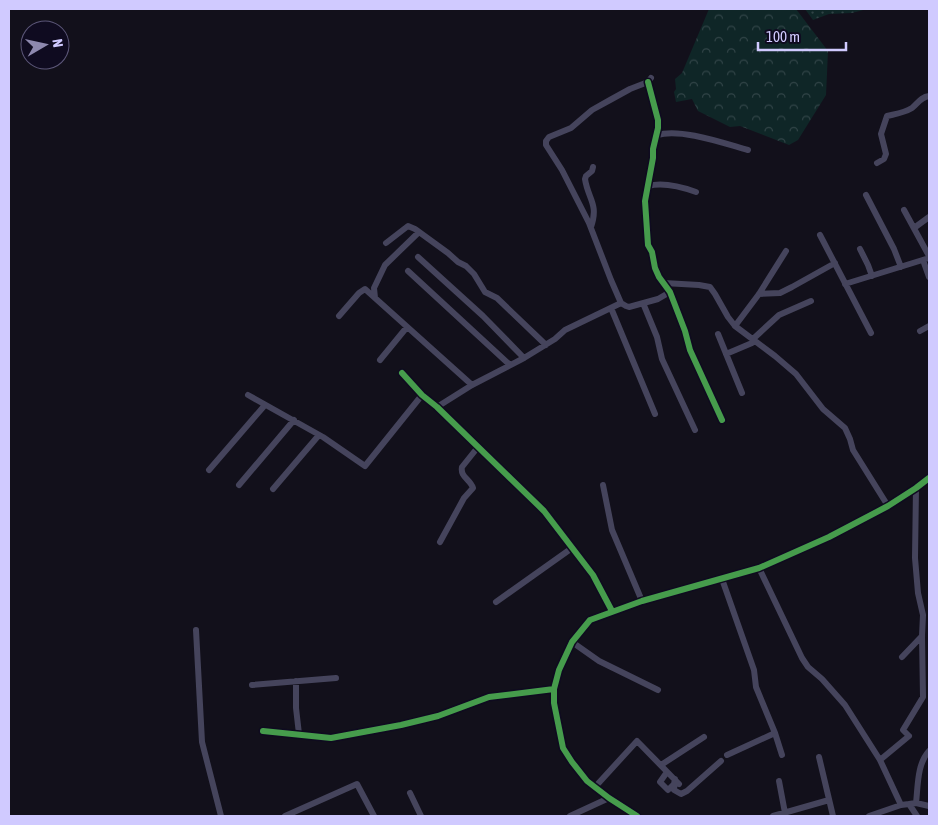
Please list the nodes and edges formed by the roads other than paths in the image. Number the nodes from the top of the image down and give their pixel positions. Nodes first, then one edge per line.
1 (929, 96) edge
2 (656, 135) junction
3 (748, 150) dead end
4 (877, 164) dead end
5 (593, 167) dead end
6 (648, 186) junction
7 (696, 192) dead end
8 (866, 195) dead end
9 (904, 210) dead end
10 (929, 217) edge
11 (591, 227) junction
12 (914, 228) junction
13 (419, 232) junction
14 (820, 235) dead end
15 (386, 243) dead end
16 (860, 249) dead end
17 (786, 251) dead end
18 (418, 257) dead end
19 (927, 258) edge
20 (834, 263) junction
21 (901, 267) junction
22 (408, 271) dead end
23 (872, 276) junction
24 (929, 278) edge
25 (664, 283) junction
26 (845, 284) junction
27 (670, 292) junction
28 (759, 294) junction
29 (374, 298) junction
30 (811, 301) dead end
31 (621, 303) junction
32 (644, 303) junction
33 (611, 308) junction
34 (339, 316) dead end
35 (735, 326) junction
36 (929, 326) edge
37 (407, 327) junction
38 (920, 331) dead end
39 (870, 333) dead end
40 (718, 334) dead end
41 (753, 339) junction
42 (546, 344) junction
43 (726, 354) junction
44 (524, 358) junction
45 (380, 360) dead end
46 (510, 365) junction
47 (402, 373) dead end
48 (472, 385) junction
49 (742, 393) dead end
50 (248, 395) dead end
51 (422, 395) junction
52 (266, 404) junction
53 (437, 407) junction
54 (655, 414) dead end
55 (294, 420) junction
56 (722, 420) dead end
57 (695, 430) dead end
58 (319, 434) junction
59 (478, 447) junction
60 (210, 470) dead end
61 (929, 478) edge
62 (239, 485) dead end
63 (603, 485) dead end
64 (916, 488) junction
65 (273, 489) dead end
66 (888, 506) junction
67 (440, 542) dead end
68 (572, 548) junction
69 (759, 568) junction
70 (722, 579) junction
71 (642, 601) junction
72 (496, 602) dead end
73 (612, 611) junction
74 (196, 630) dead end
75 (922, 636) junction
76 (572, 642) junction
77 (902, 657) dead end
78 (336, 678) dead end
79 (296, 681) junction
80 (252, 685) dead end
81 (554, 689) junction
82 (658, 690) dead end
83 (263, 731) dead end
84 (775, 733) junction
85 (299, 734) junction
86 (704, 737) dead end
87 (929, 751) edge
88 (726, 755) dead end
89 (782, 755) dead end
90 (819, 757) dead end
91 (880, 760) junction
92 (721, 761) dead end
93 (661, 765) junction
94 (667, 772) junction
95 (677, 781) junction
96 (779, 781) dead end
97 (595, 787) junction
98 (410, 793) dead end
99 (609, 798) junction
100 (829, 800) junction
101 (913, 803) junction
102 (901, 805) junction
103 (929, 806) edge
104 (785, 813) junction
105 (221, 816) edge
106 (285, 816) edge
107 (374, 816) edge
108 (422, 816) edge
109 (570, 816) edge
110 (637, 816) edge
111 (773, 816) edge
112 (833, 816) edge
113 (869, 816) edge
114 (917, 816) edge

1 - 4 street
2 - 3 street
2 - 6 street
2 - 11 street
5 - 11 street
6 - 7 street
6 - 25 street
8 - 21 street
9 - 12 street
10 - 12 street
11 - 31 street
12 - 19 street
13 - 15 street
13 - 29 street
13 - 42 street
14 - 20 street
16 - 23 street
17 - 28 street
18 - 44 street
19 - 21 street
19 - 24 street
20 - 26 street
20 - 28 street
21 - 23 street
22 - 46 street
23 - 26 street
25 - 27 street
25 - 35 street
26 - 39 street
27 - 32 street
27 - 56 street
28 - 35 street
29 - 34 street
29 - 37 street
30 - 41 street
31 - 32 street
31 - 33 street
32 - 57 street
33 - 42 street
33 - 54 street
35 - 41 street
36 - 38 street
37 - 45 street
37 - 48 street
40 - 43 street
41 - 43 street
41 - 66 street
42 - 44 street
43 - 49 street
44 - 46 street
46 - 48 street
47 - 51 street
48 - 53 street
50 - 52 street
51 - 53 street
51 - 58 street
52 - 55 street
52 - 60 street
53 - 59 street
55 - 58 street
55 - 62 street
58 - 65 street
59 - 67 street
59 - 68 street
61 - 64 street
63 - 71 street
64 - 66 street
64 - 75 street
66 - 69 street
68 - 72 street
68 - 73 street
69 - 70 street
69 - 91 street
70 - 71 street
70 - 84 street
71 - 73 street
73 - 76 street
74 - 105 street
75 - 77 street
75 - 91 street
76 - 81 street
76 - 82 street
78 - 79 street
79 - 80 street
79 - 85 street
81 - 85 street
81 - 97 street
83 - 85 street
84 - 88 street
84 - 89 street
86 - 93 street
87 - 101 street
90 - 100 street
91 - 102 street
92 - 95 street
93 - 94 street
93 - 97 street
94 - 95 street
94 - 95 street
96 - 104 street
97 - 99 street
98 - 108 street
99 - 109 street
99 - 110 street
100 - 104 street
100 - 112 street
101 - 102 street
101 - 103 street
101 - 114 street
102 - 113 street
104 - 111 street
106 - 107 street

